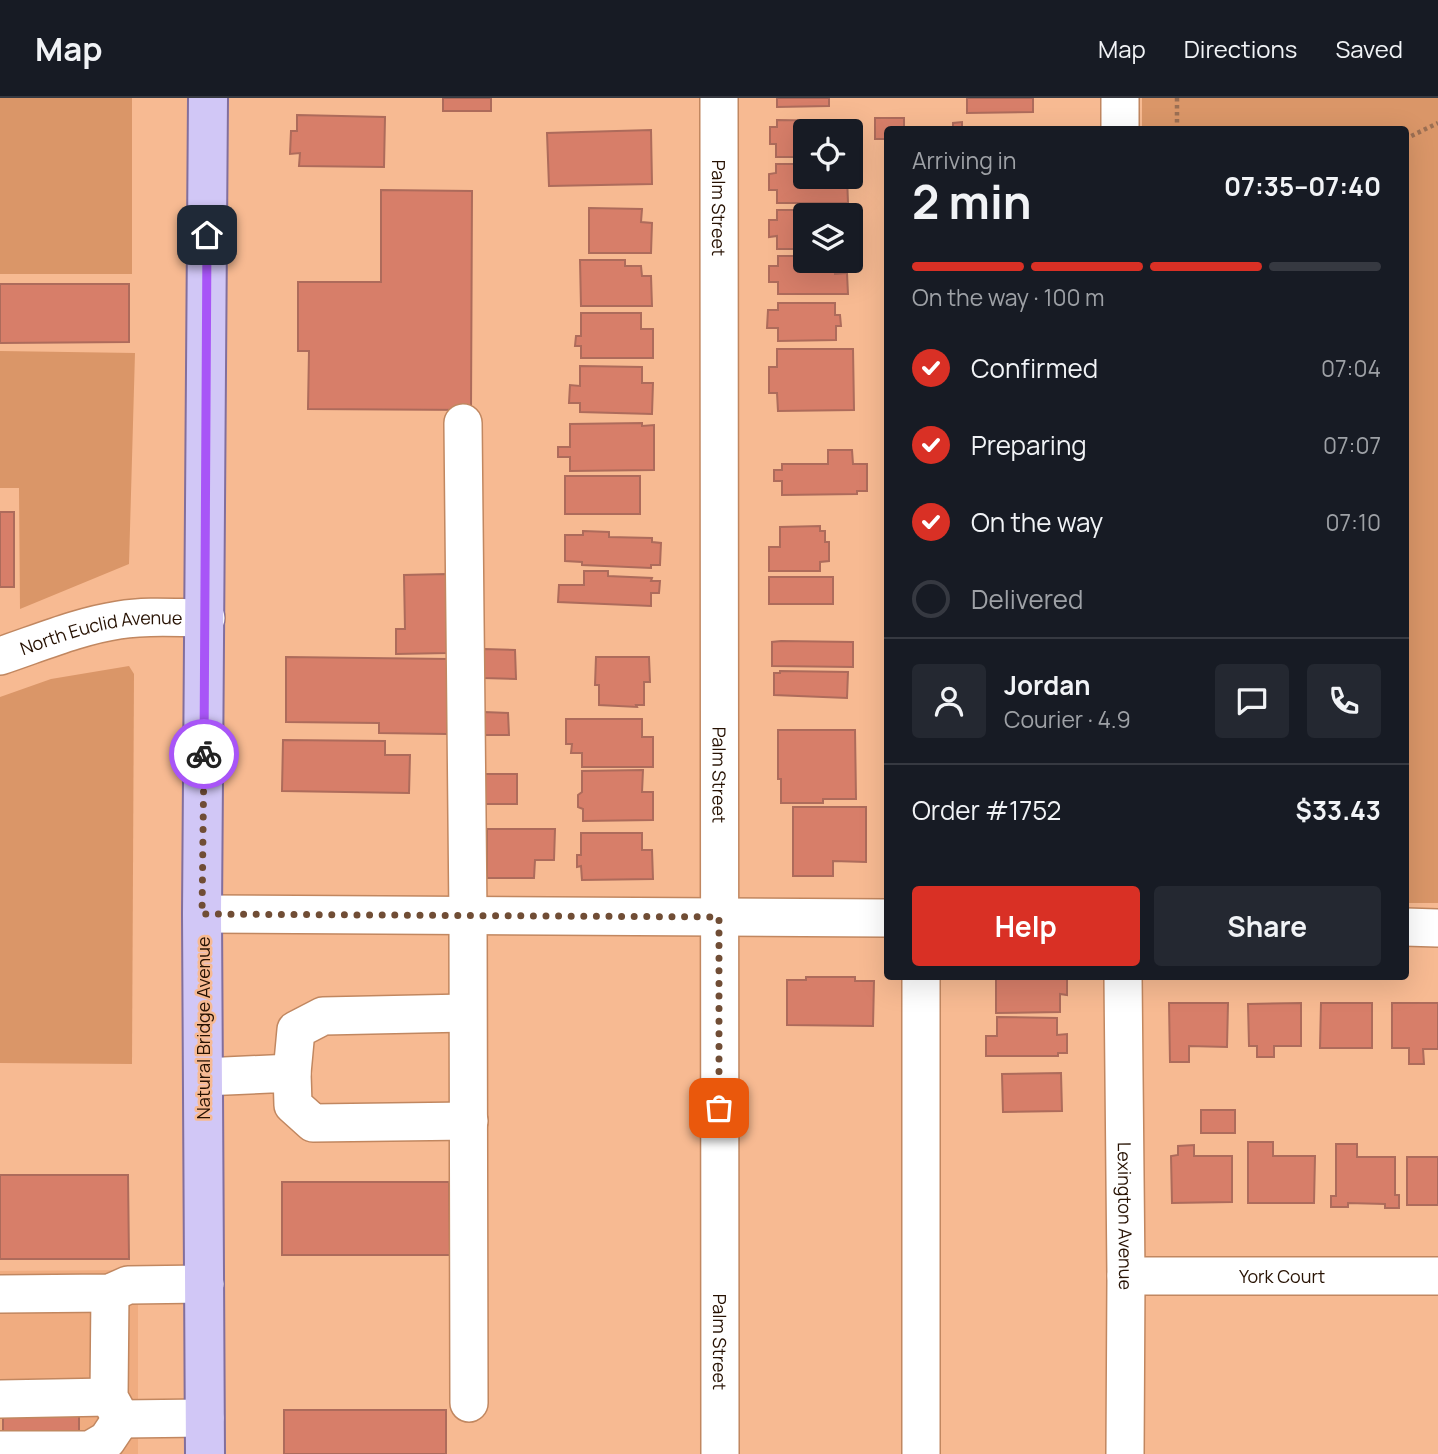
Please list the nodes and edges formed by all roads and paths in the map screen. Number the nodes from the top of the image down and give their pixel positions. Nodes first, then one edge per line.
1 (208, 98) edge
2 (719, 98) edge
3 (1120, 98) edge
4 (1177, 98) edge
5 (1438, 122) edge
6 (1121, 126) edge
7 (1177, 126) edge
8 (1409, 137) edge
9 (463, 423) dead end
10 (206, 618) junction
11 (0, 656) edge
12 (202, 914) junction
13 (468, 915) junction
14 (719, 917) junction
15 (884, 918) edge
16 (1409, 927) edge
17 (1438, 928) edge
18 (921, 980) edge
19 (1123, 980) edge
20 (467, 1013) junction
21 (292, 1073) junction
22 (203, 1077) junction
23 (468, 1121) junction
24 (1126, 1276) junction
25 (1438, 1276) edge
26 (205, 1284) junction
27 (110, 1293) junction
28 (0, 1294) edge
29 (0, 1399) edge
30 (469, 1403) dead end
31 (115, 1408) junction
32 (205, 1436) edge
33 (0, 1450) edge
34 (720, 1454) edge
35 (922, 1454) edge
36 (1125, 1454) edge

1 - 10 main road, Natural Bridge Avenue
2 - 14 street, Palm Street
3 - 6 street
4 - 7 path
5 - 8 path
9 - 13 street
10 - 11 street, North Euclid Avenue
10 - 12 main road, Natural Bridge Avenue
12 - 13 street
12 - 22 main road, Natural Bridge Avenue
13 - 14 street
13 - 20 street
14 - 15 street
14 - 34 street, Palm Street
16 - 17 street
18 - 35 street
19 - 24 street, Lexington Avenue
20 - 21 street
20 - 23 street
21 - 22 street
21 - 23 street
22 - 26 main road, Natural Bridge Avenue
23 - 30 street
24 - 25 street, York Court
24 - 36 street, Lexington Avenue
26 - 27 street
26 - 32 main road, Natural Bridge Avenue
27 - 28 street
27 - 31 street
29 - 31 street
31 - 32 street
31 - 33 street

